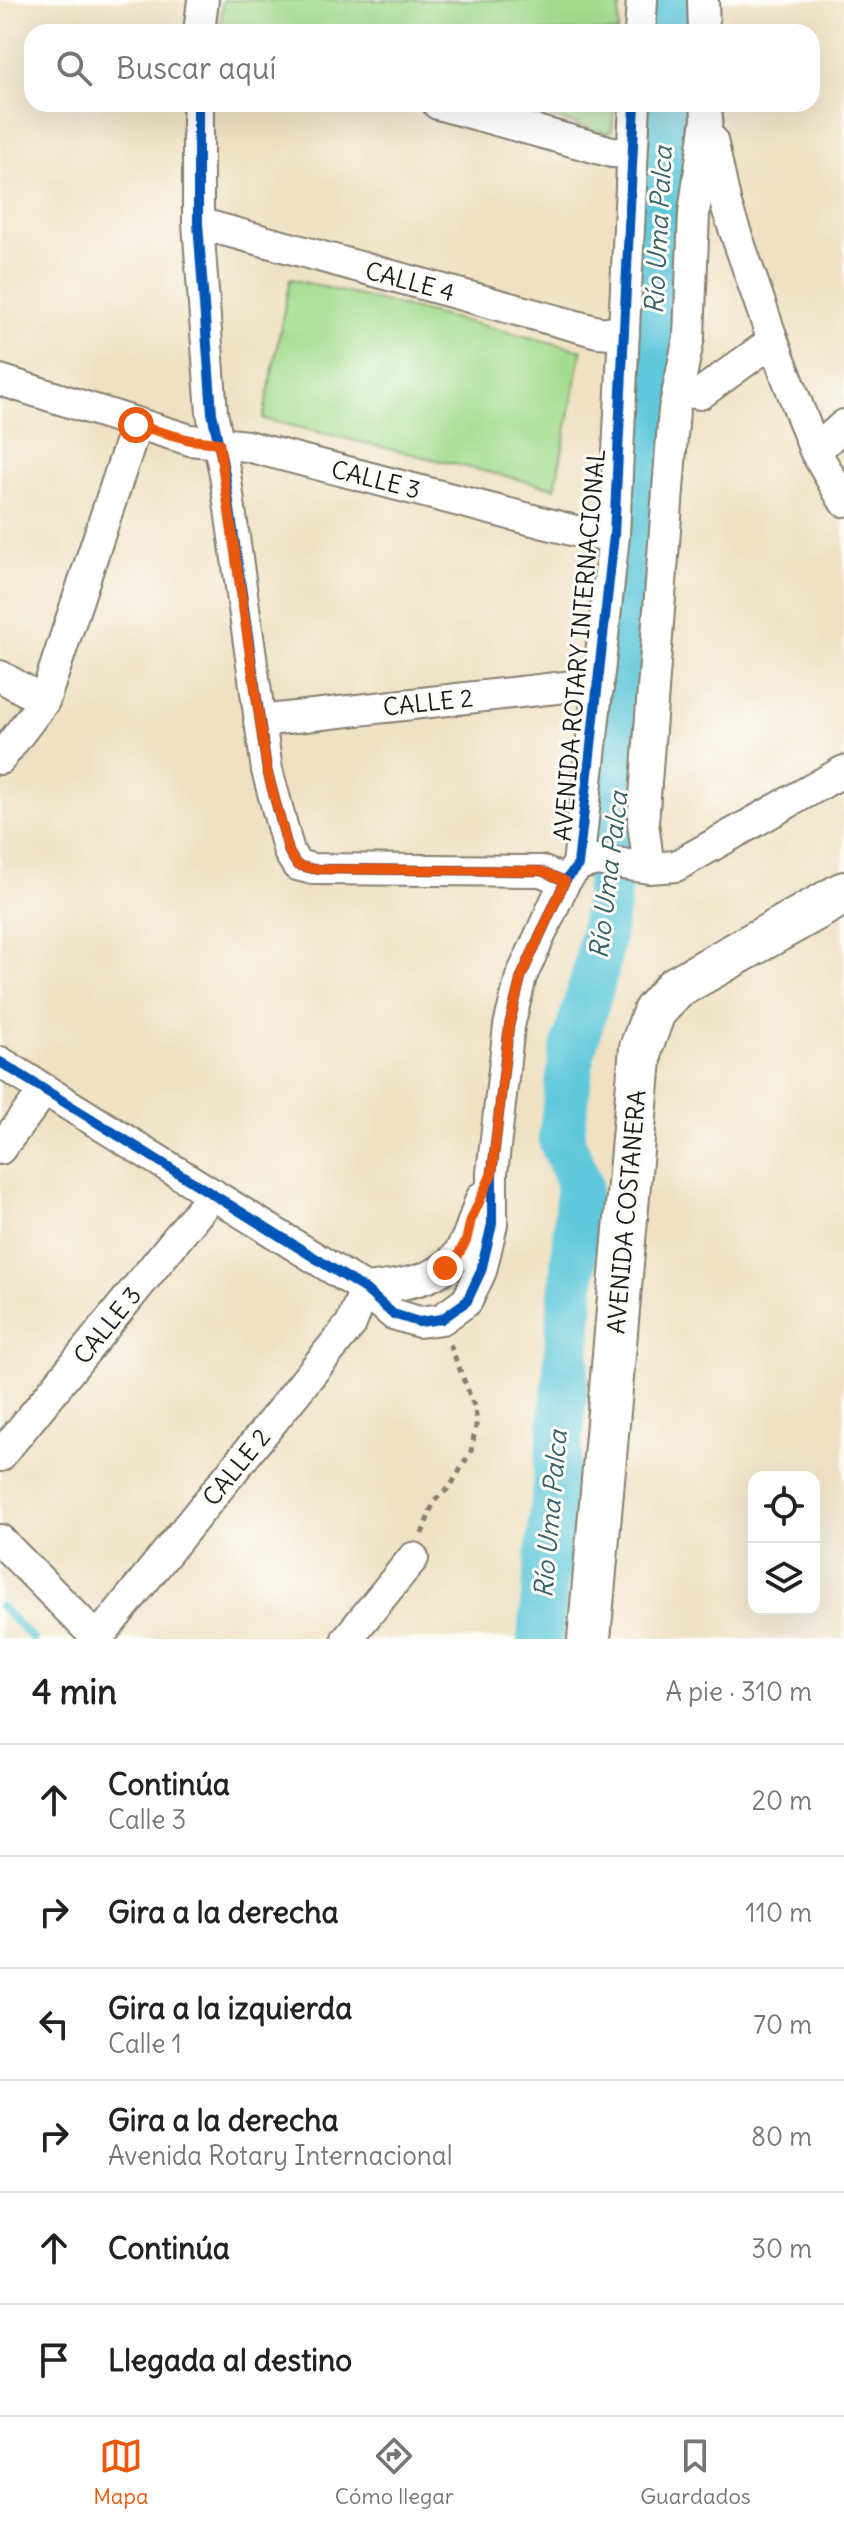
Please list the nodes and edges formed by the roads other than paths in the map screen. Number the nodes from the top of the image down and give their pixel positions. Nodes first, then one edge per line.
1 (203, 0) edge
2 (642, 0) edge
3 (703, 0) edge
4 (200, 24) edge
5 (640, 24) edge
6 (704, 24) edge
7 (198, 112) edge
8 (467, 112) edge
9 (635, 112) edge
10 (707, 112) edge
11 (707, 112) edge
12 (632, 153) junction
13 (198, 223) junction
14 (624, 334) junction
15 (773, 341) junction
16 (0, 380) edge
17 (679, 391) junction
18 (136, 425) junction
19 (844, 425) edge
20 (219, 443) junction
21 (815, 451) junction
22 (844, 501) edge
23 (614, 535) junction
24 (0, 676) edge
25 (598, 689) junction
26 (44, 701) junction
27 (259, 721) junction
28 (0, 759) edge
29 (844, 771) edge
30 (602, 867) junction
31 (844, 893) edge
32 (0, 1062) edge
33 (45, 1090) junction
34 (0, 1149) edge
35 (492, 1173) junction
36 (213, 1194) junction
37 (365, 1289) junction
38 (0, 1456) edge
39 (0, 1540) edge
40 (413, 1558) road end
41 (98, 1639) edge
42 (347, 1639) edge
43 (589, 1639) edge

1 - 4 street
2 - 5 street
3 - 6 street
7 - 13 street
8 - 12 street
9 - 12 street, AVENIDA ROTARY INTERNACIONAL
10 - 15 street
11 - 17 street
12 - 14 street, AVENIDA ROTARY INTERNACIONAL
13 - 14 street, CALLE 4
13 - 20 street
14 - 23 street, AVENIDA ROTARY INTERNACIONAL
15 - 17 street
15 - 21 street
16 - 18 street, CALLE 3
17 - 30 street
18 - 20 street, CALLE 3
18 - 26 street
19 - 21 street
20 - 23 street, CALLE 3
20 - 27 street
21 - 22 street
23 - 25 street, AVENIDA ROTARY INTERNACIONAL
24 - 26 street
25 - 27 street, CALLE 2
25 - 30 street, AVENIDA ROTARY INTERNACIONAL
26 - 28 street
27 - 30 street
29 - 30 street
30 - 35 street, AVENIDA ROTARY INTERNACIONAL
31 - 43 street, AVENIDA COSTANERA
32 - 33 street
33 - 34 street
33 - 36 street
35 - 37 street
35 - 37 street
36 - 37 street
36 - 38 street, CALLE 3
37 - 41 street, CALLE 2
39 - 41 street
40 - 42 street

